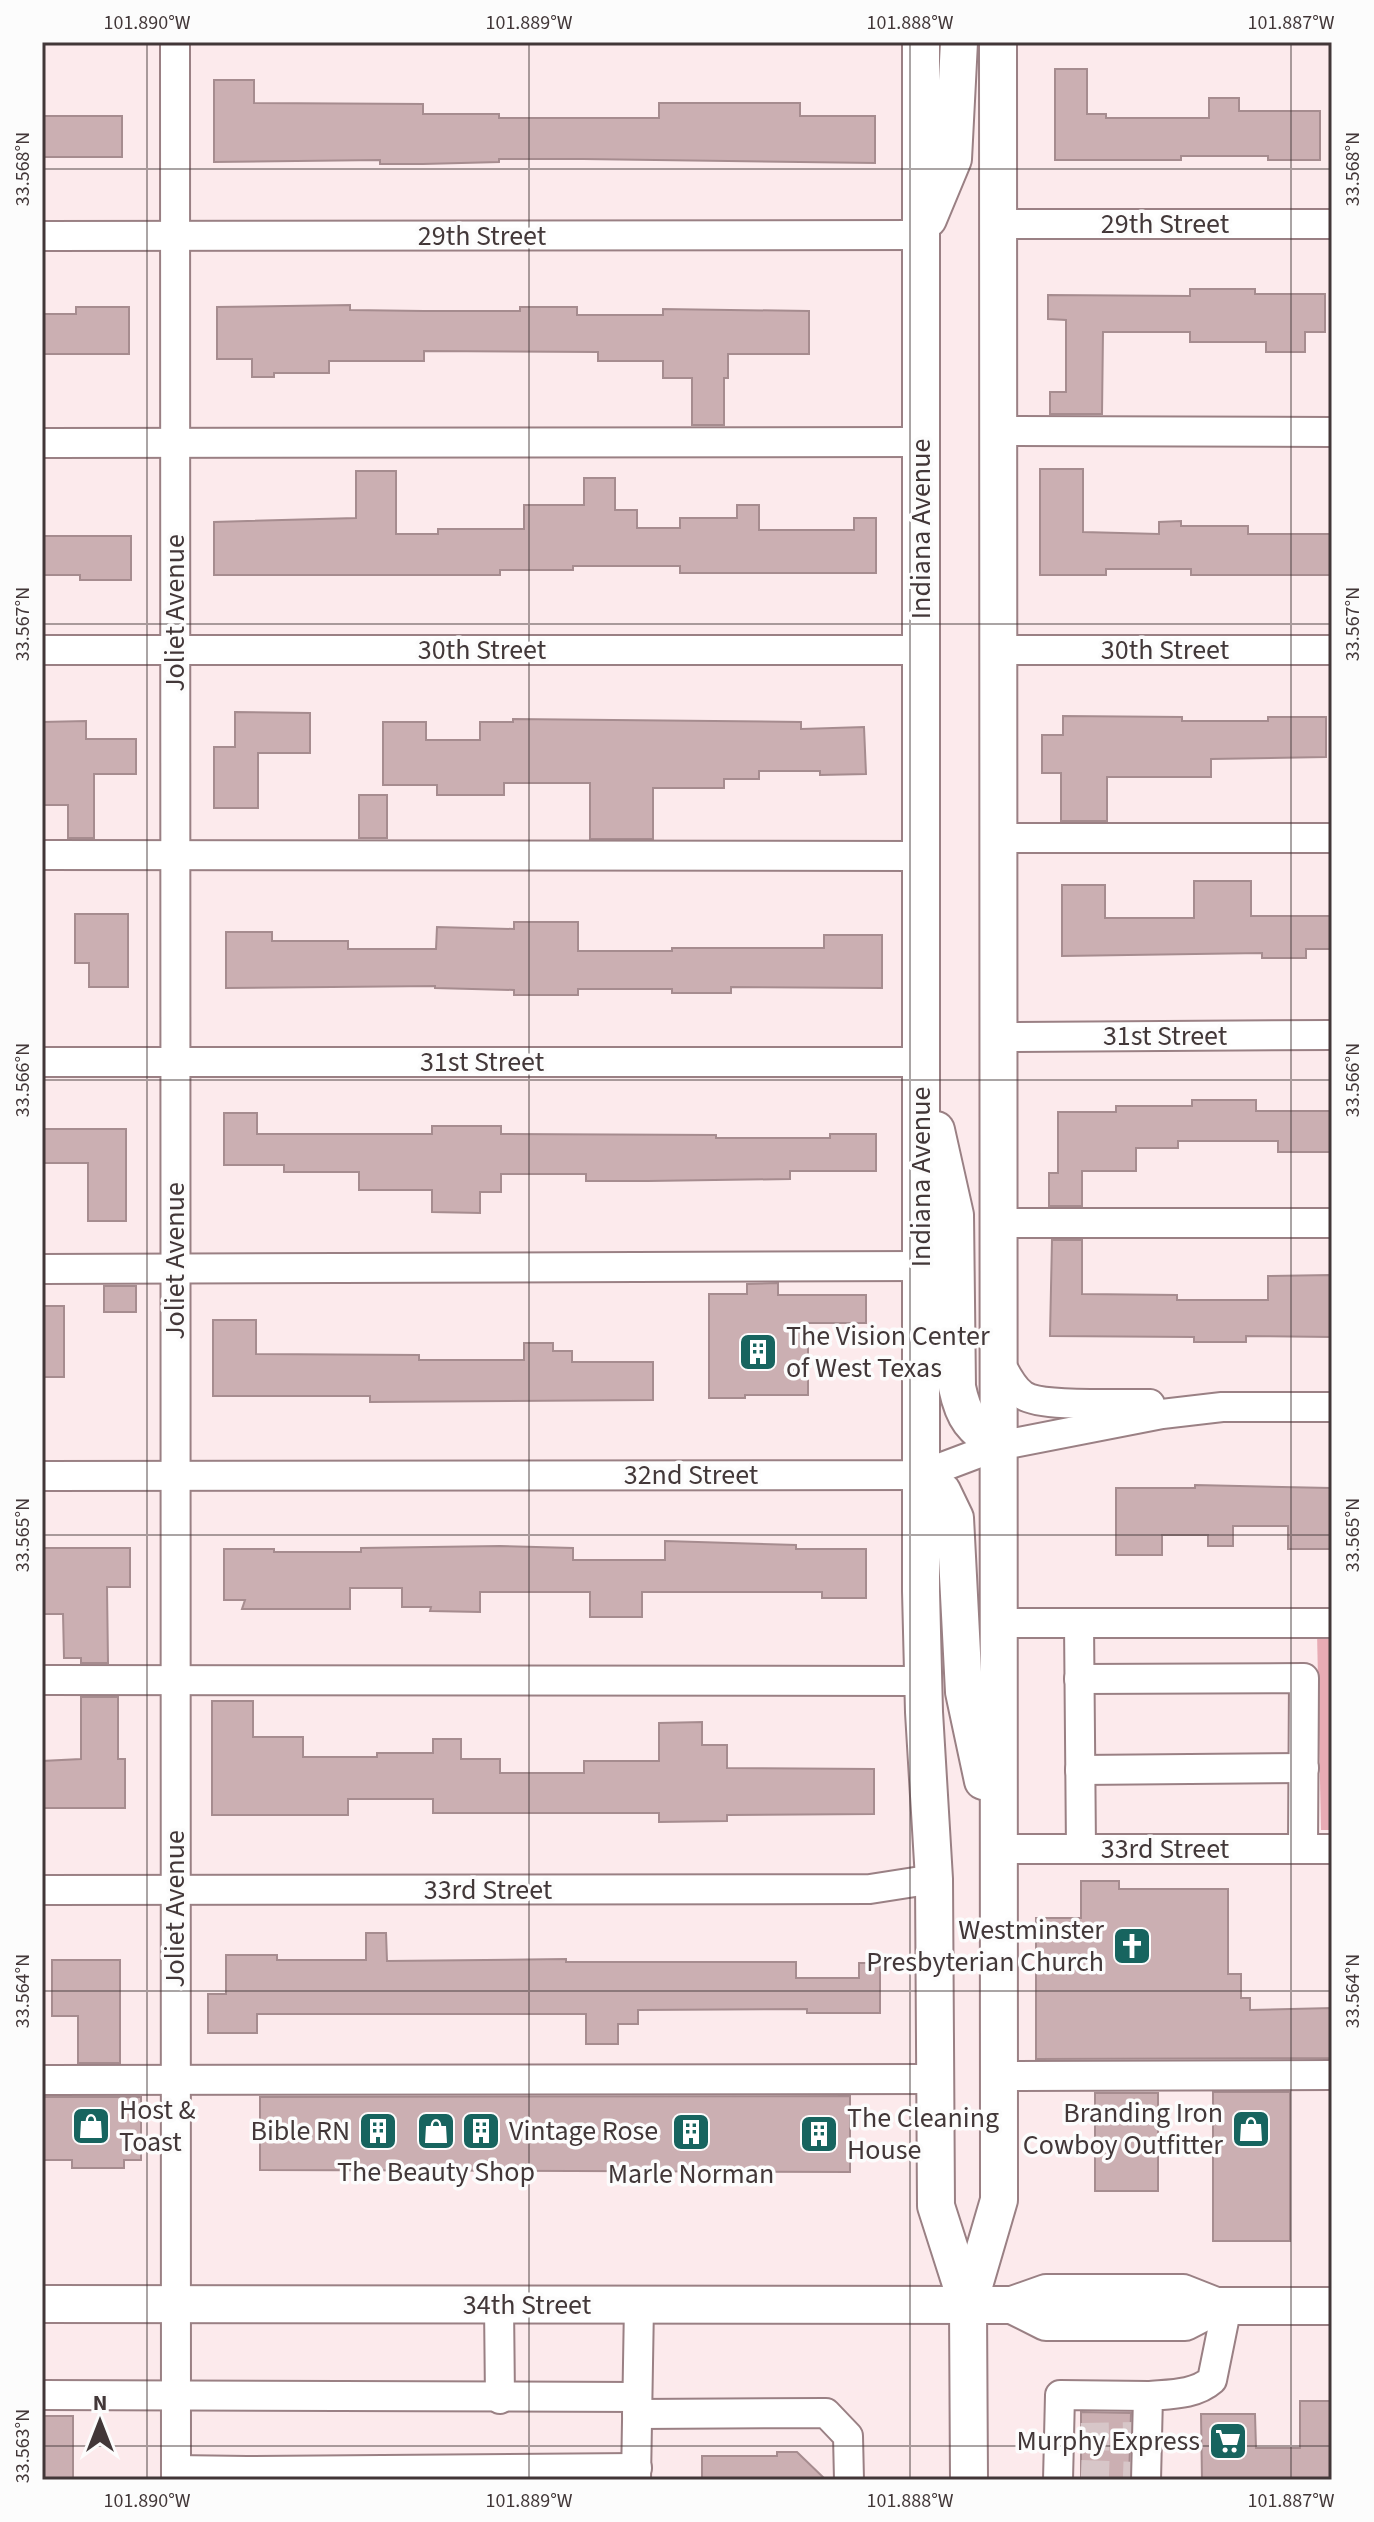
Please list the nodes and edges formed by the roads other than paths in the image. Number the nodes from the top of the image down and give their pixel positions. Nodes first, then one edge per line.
1 (175, 42) edge
2 (921, 42) edge
3 (959, 42) edge
4 (998, 42) edge
5 (998, 224) junction
6 (1332, 224) edge
7 (921, 235) junction
8 (42, 236) edge
9 (175, 236) junction
10 (998, 431) junction
11 (1332, 432) edge
12 (921, 442) junction
13 (42, 443) edge
14 (175, 444) junction
15 (42, 650) edge
16 (175, 650) junction
17 (921, 650) junction
18 (998, 650) junction
19 (1332, 650) edge
20 (998, 838) junction
21 (1332, 838) edge
22 (175, 854) junction
23 (42, 855) edge
24 (921, 856) junction
25 (1332, 1035) edge
26 (998, 1037) junction
27 (42, 1062) edge
28 (175, 1062) junction
29 (921, 1062) junction
30 (998, 1223) junction
31 (1332, 1223) edge
32 (921, 1266) junction
33 (42, 1269) edge
34 (175, 1269) junction
35 (998, 1359) junction
36 (1222, 1407) junction
37 (1332, 1407) edge
38 (998, 1446) junction
39 (174, 1475) junction
40 (921, 1475) junction
41 (42, 1476) edge
42 (998, 1623) junction
43 (1079, 1623) junction
44 (1332, 1623) edge
45 (1079, 1679) junction
46 (42, 1680) edge
47 (175, 1680) junction
48 (923, 1681) junction
49 (1304, 1768) junction
50 (1080, 1770) junction
51 (998, 1849) junction
52 (1081, 1849) junction
53 (1303, 1849) junction
54 (1332, 1849) edge
55 (934, 1879) junction
56 (42, 1890) edge
57 (175, 1890) junction
58 (1332, 2075) edge
59 (999, 2076) junction
60 (935, 2079) junction
61 (42, 2080) edge
62 (176, 2080) junction
63 (42, 2304) edge
64 (176, 2305) junction
65 (499, 2305) junction
66 (639, 2305) junction
67 (968, 2306) junction
68 (1222, 2306) junction
69 (1332, 2306) edge
70 (42, 2395) edge
71 (178, 2395) junction
72 (1148, 2396) junction
73 (500, 2399) junction
74 (637, 2405) junction
75 (636, 2474) edge
76 (176, 2475) edge
77 (247, 2475) edge
78 (1066, 2476) edge
79 (1143, 2477) edge
80 (849, 2480) edge
81 (969, 2480) edge

1 - 9 street, Joliet Avenue
2 - 7 main road, Indiana Avenue
3 - 7 main road
4 - 5 main road, Indiana Avenue
5 - 6 street, 29th Street
5 - 10 main road, Indiana Avenue
7 - 9 street, 29th Street
7 - 12 main road, Indiana Avenue
8 - 9 street, 29th Street
9 - 14 street, Joliet Avenue
10 - 11 street
10 - 18 main road, Indiana Avenue
12 - 14 street
12 - 17 main road, Indiana Avenue
13 - 14 street
14 - 16 street, Joliet Avenue
15 - 16 street, 30th Street
16 - 17 street, 30th Street
16 - 22 street, Joliet Avenue
17 - 24 main road, Indiana Avenue
18 - 19 street, 30th Street
18 - 20 main road, Indiana Avenue
20 - 21 street
20 - 26 main road, Indiana Avenue
22 - 23 street
22 - 24 street
22 - 28 street, Joliet Avenue
24 - 29 main road, Indiana Avenue
25 - 26 street, 31st Street
26 - 30 main road, Indiana Avenue
27 - 28 street, 31st Street
28 - 29 street, 31st Street
28 - 34 street, Joliet Avenue
29 - 32 main road, Indiana Avenue
29 - 38 main road
30 - 31 street
30 - 35 main road, Indiana Avenue
32 - 34 street
32 - 40 main road, Indiana Avenue
33 - 34 street
34 - 39 street, Joliet Avenue
35 - 36 street
35 - 38 main road, Indiana Avenue
36 - 37 street, 32nd Street
36 - 38 street, 32nd Street
38 - 40 street, 32nd Street
38 - 42 main road, Indiana Avenue
39 - 40 street, 32nd Street
39 - 41 street, 32nd Street
39 - 47 street, Joliet Avenue
40 - 48 main road, Indiana Avenue
40 - 51 main road
42 - 43 street
42 - 51 main road, Indiana Avenue
43 - 44 street
43 - 45 street
45 - 49 street
45 - 50 street
46 - 47 street
47 - 48 street
47 - 57 street, Joliet Avenue
48 - 55 main road, Indiana Avenue
49 - 50 street
49 - 53 street
50 - 52 street
51 - 52 street, 33rd Street
51 - 59 main road, Indiana Avenue
52 - 53 street, 33rd Street
53 - 54 street, 33rd Street
55 - 57 street, 33rd Street
55 - 60 main road, Indiana Avenue
56 - 57 street, 33rd Street
57 - 62 street, Joliet Avenue
58 - 59 street
59 - 67 main road, Indiana Avenue
60 - 62 street
60 - 67 main road, Indiana Avenue
61 - 62 street
62 - 64 street, Joliet Avenue
63 - 64 main road, 34th Street
64 - 65 main road, 34th Street
64 - 71 street, Joliet Avenue
65 - 66 main road, 34th Street
65 - 73 street
66 - 67 main road, 34th Street
66 - 74 street
67 - 68 main road, 34th Street
67 - 81 main road, Indiana Avenue
68 - 69 main road, 34th Street
68 - 72 street
70 - 71 street
71 - 73 street
71 - 76 street, Joliet Avenue
72 - 78 street
72 - 79 street
73 - 74 street
74 - 75 street
74 - 80 street
75 - 77 street
76 - 77 street

